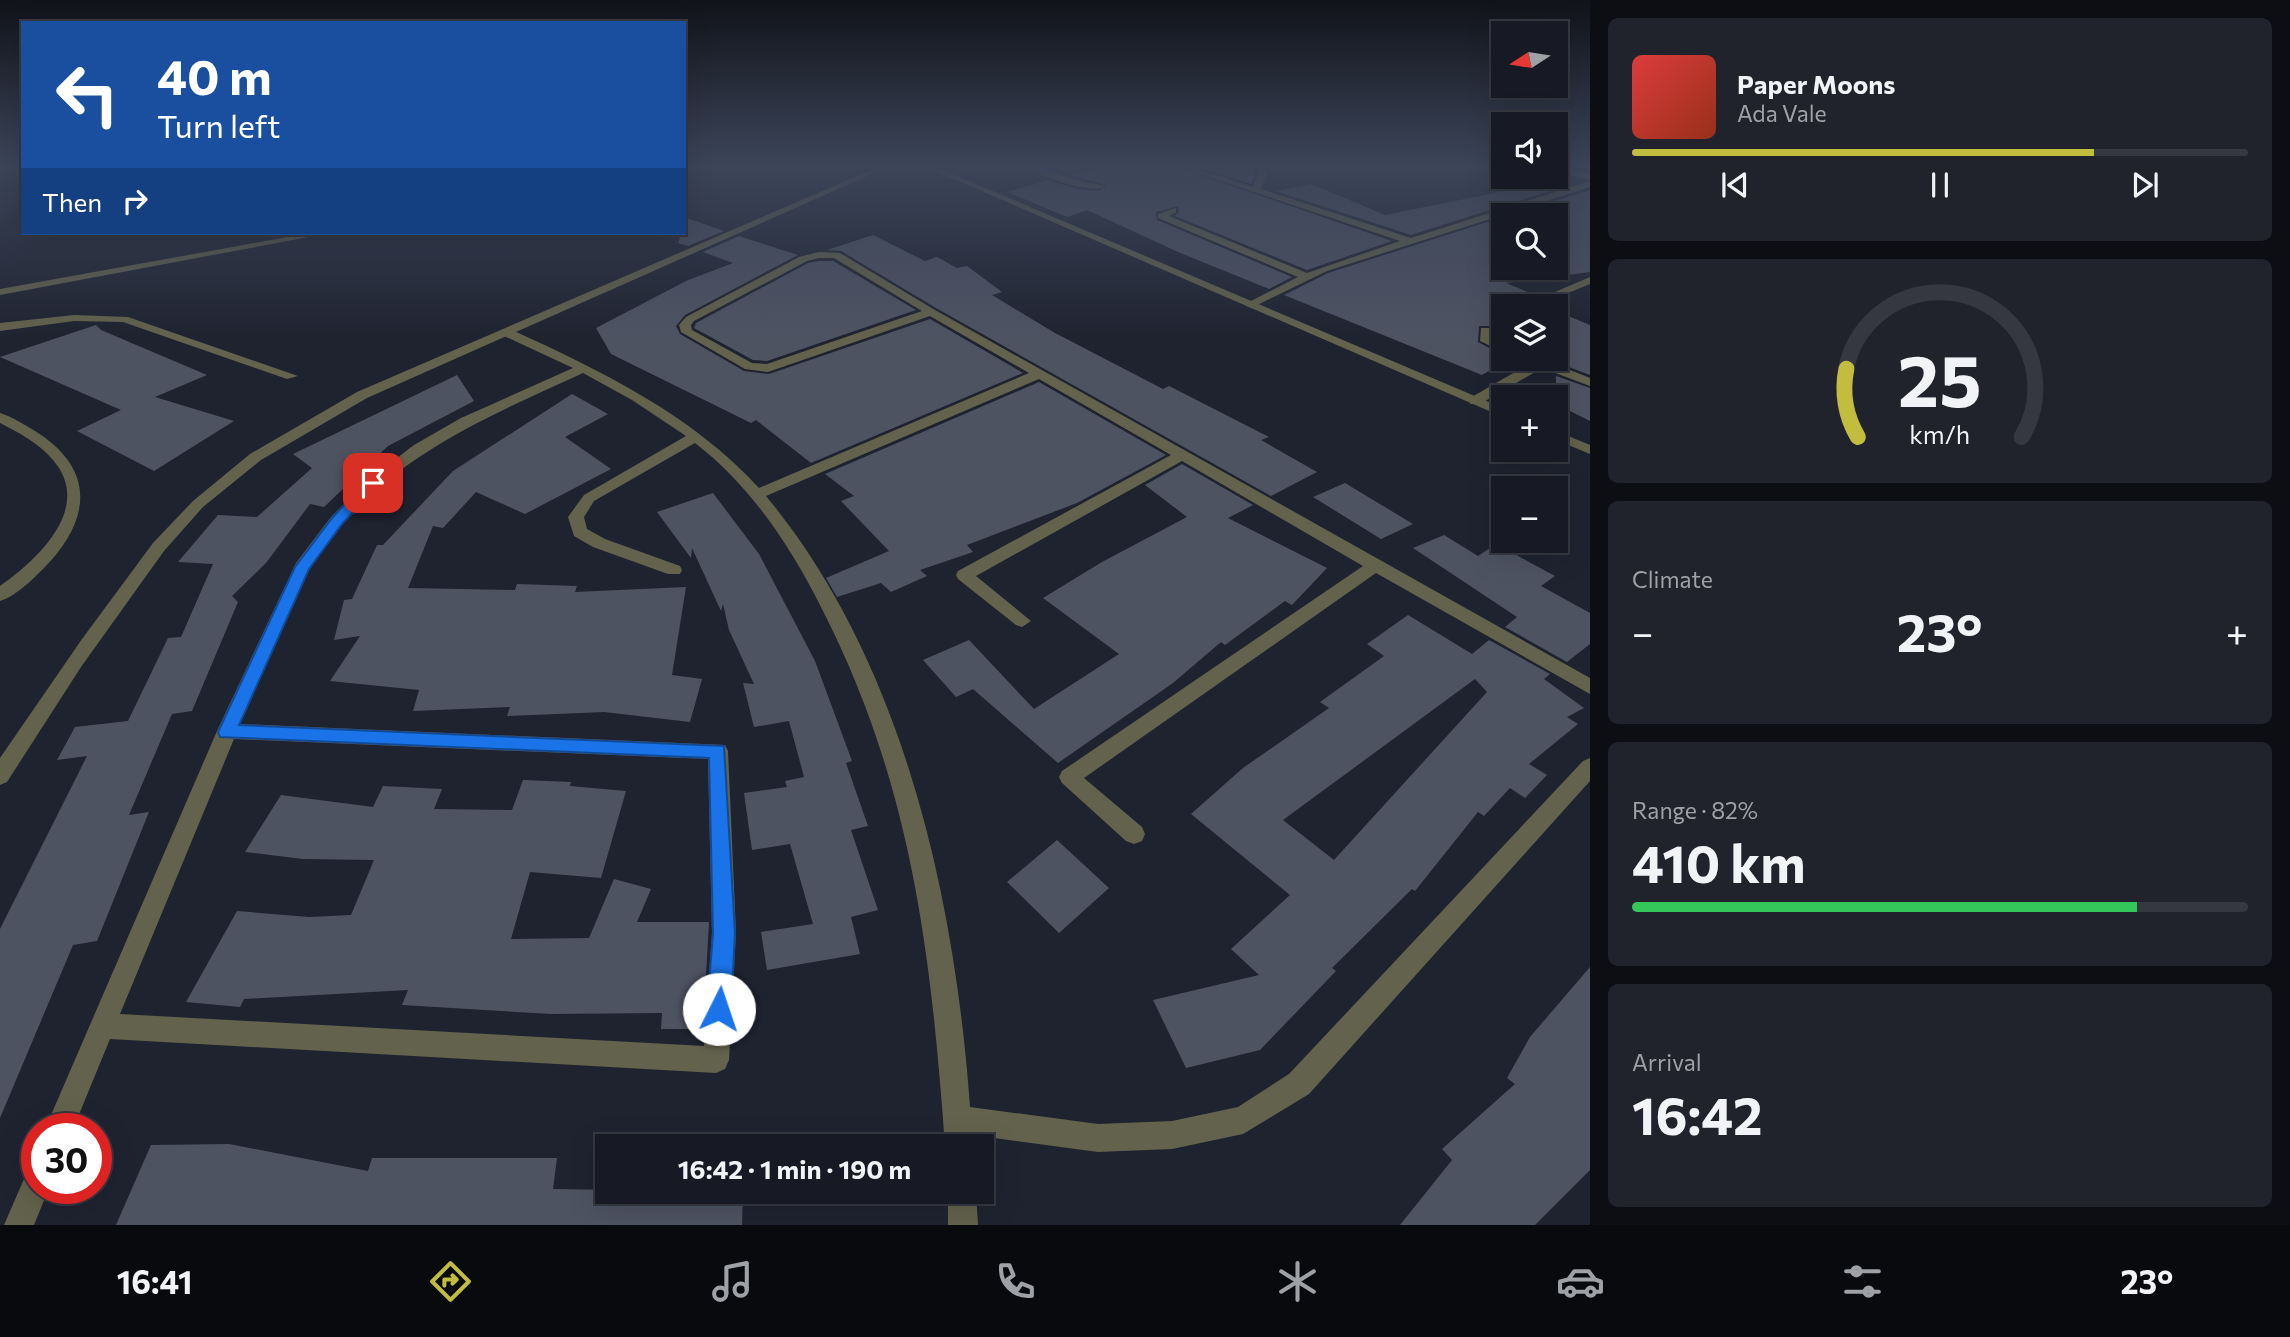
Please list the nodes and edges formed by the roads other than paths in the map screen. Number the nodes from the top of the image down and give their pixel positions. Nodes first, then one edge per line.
1 (752, 224) edge
2 (1064, 224) edge
3 (1181, 224) edge
4 (1359, 224) edge
5 (1459, 224) edge
6 (314, 235) edge
7 (1407, 240) junction
8 (1307, 276) junction
9 (1590, 280) edge
10 (0, 292) edge
11 (1556, 294) edge
12 (1251, 304) junction
13 (931, 312) junction
14 (0, 327) edge
15 (506, 331) junction
16 (1485, 331) dead end
17 (1491, 342) edge
18 (584, 368) junction
19 (1521, 371) edge
20 (1562, 371) edge
21 (1039, 374) junction
22 (292, 376) dead end
23 (1590, 382) edge
24 (1475, 401) junction
25 (1491, 408) edge
26 (0, 416) edge
27 (695, 436) junction
28 (1568, 440) edge
29 (1590, 450) edge
30 (1182, 455) junction
31 (757, 494) junction
32 (1376, 565) junction
33 (674, 570) dead end
34 (0, 595) edge
35 (1022, 621) dead end
36 (1590, 687) edge
37 (227, 732) junction
38 (1590, 767) edge
39 (0, 776) edge
40 (1134, 834) dead end
41 (102, 1026) junction
42 (66, 1113) edge
43 (958, 1119) junction
44 (959, 1134) edge
45 (28, 1204) edge
46 (962, 1204) edge
47 (19, 1225) edge
48 (963, 1225) edge

1 - 15 street
2 - 12 street
3 - 8 street
4 - 7 street
5 - 7 street
6 - 10 street
7 - 8 street
8 - 12 street
9 - 11 street
12 - 24 street
13 - 13 street
13 - 21 street
14 - 22 street
15 - 18 street
15 - 39 street
16 - 17 street
18 - 27 street
18 - 37 street
19 - 24 street
20 - 23 street
21 - 30 street
21 - 31 street
24 - 25 street
26 - 34 street
27 - 31 street
27 - 33 street
28 - 29 street
30 - 32 street
30 - 35 street
31 - 43 street
32 - 36 street
32 - 40 street
37 - 41 street
37 - 41 street
38 - 43 street
41 - 42 street
43 - 44 street
45 - 47 street
46 - 48 street

